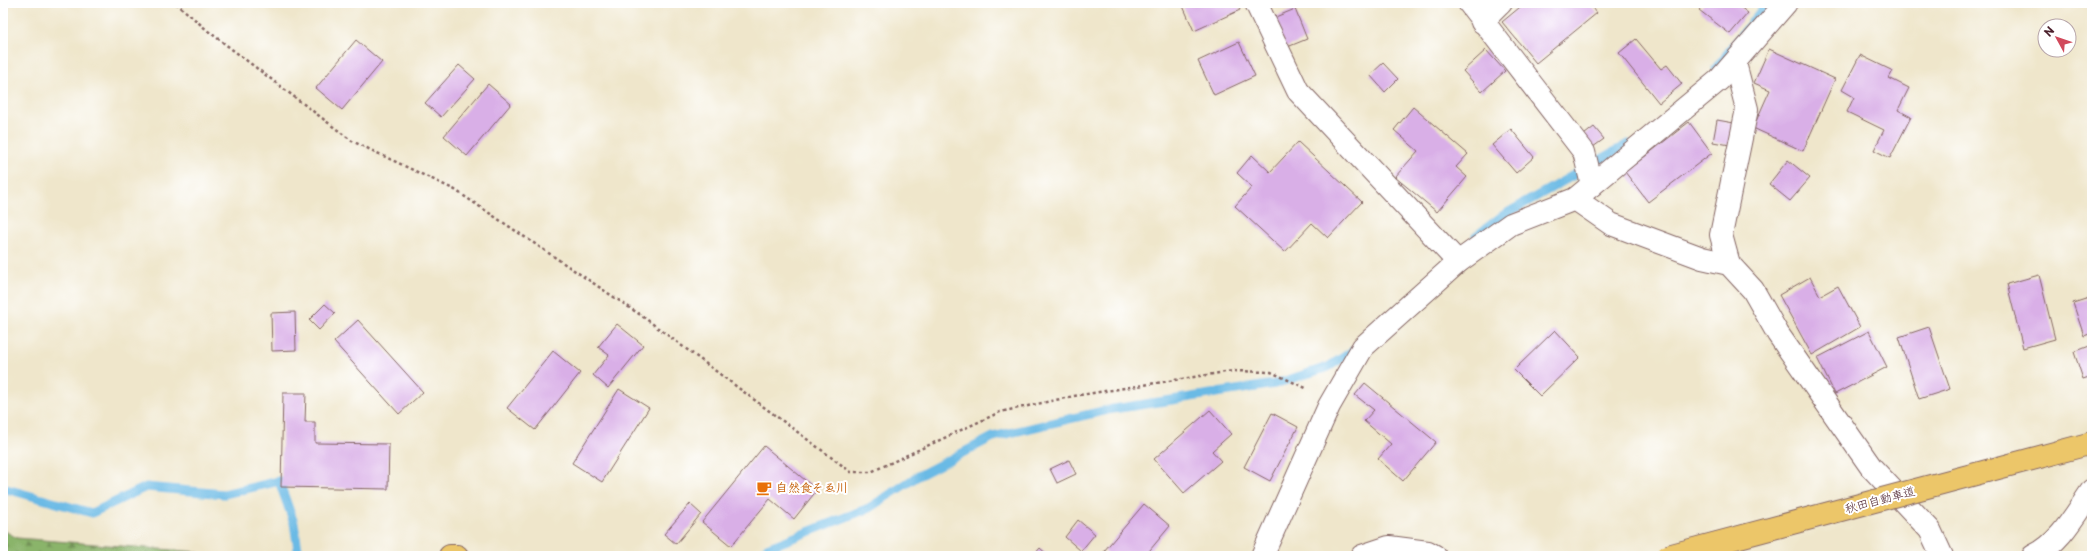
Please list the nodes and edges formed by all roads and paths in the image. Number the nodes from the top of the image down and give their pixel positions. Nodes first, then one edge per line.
1 (176, 3) edge
2 (1256, 3) edge
3 (1470, 3) edge
4 (1501, 3) edge
5 (1786, 3) edge
6 (1482, 22) junction
7 (1735, 62) junction
8 (1589, 173) junction
9 (1575, 199) junction
10 (1454, 258) junction
11 (1729, 264) junction
12 (1310, 390) dead end
13 (2092, 443) edge
14 (2092, 490) edge
15 (450, 556) edge
16 (457, 556) edge
17 (1262, 556) edge
18 (1362, 556) edge
19 (1435, 556) edge
20 (1668, 556) edge
21 (1942, 556) edge
22 (2033, 556) edge

1 - 12 path
2 - 10 street
3 - 6 street
4 - 6 street
5 - 7 street
6 - 8 street
7 - 8 street
7 - 11 street
8 - 9 street
9 - 10 street
9 - 11 street
10 - 17 street
11 - 21 street
13 - 20 main road, 秋田自動車道, bridge
14 - 22 street
15 - 16 main road
18 - 19 street

